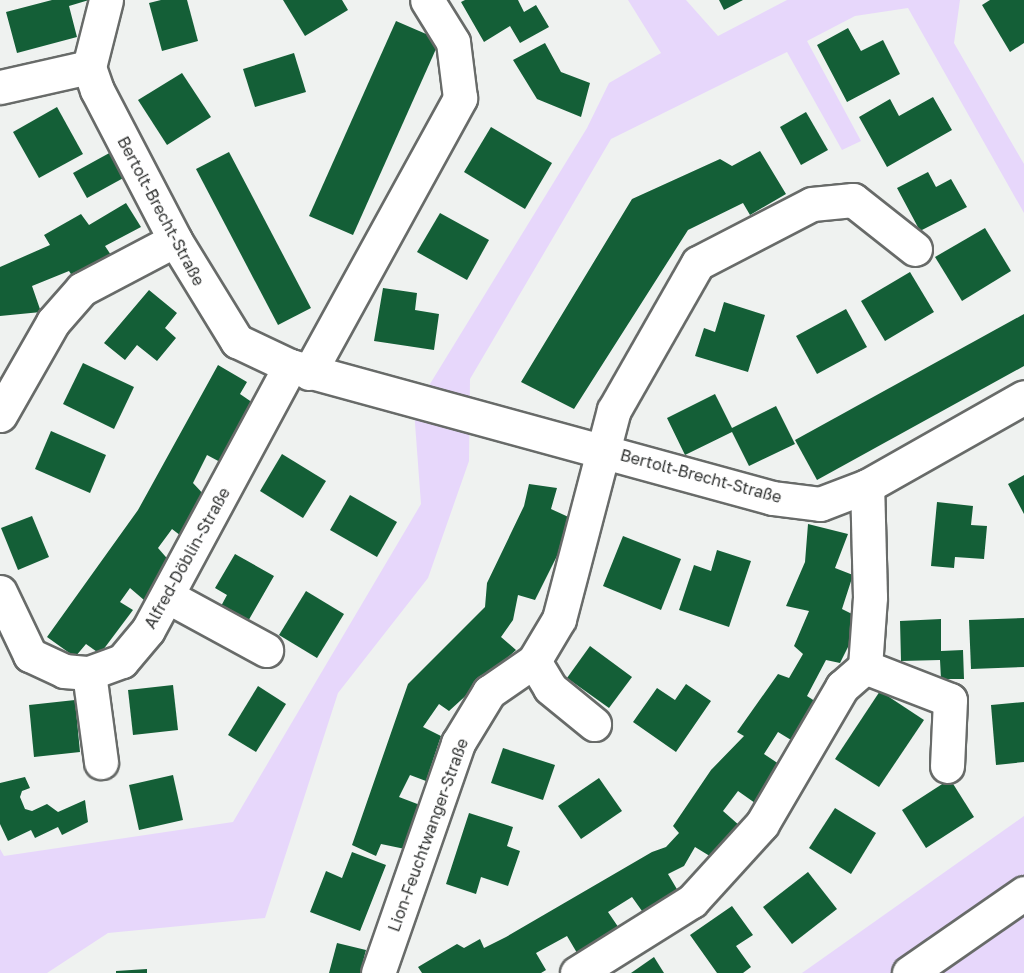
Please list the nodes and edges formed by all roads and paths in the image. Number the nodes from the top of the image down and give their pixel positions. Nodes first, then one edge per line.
1 (106, 0) edge
2 (427, 0) edge
3 (89, 67) junction
4 (0, 87) edge
5 (175, 240) junction
6 (915, 249) dead end
7 (300, 369) junction
8 (1024, 397) edge
9 (0, 415) edge
10 (604, 449) junction
11 (867, 486) junction
12 (0, 592) edge
13 (167, 596) junction
14 (266, 651) dead end
15 (534, 661) junction
16 (865, 667) junction
17 (89, 673) junction
18 (594, 724) dead end
19 (101, 762) dead end
20 (947, 766) dead end
21 (1024, 893) edge
22 (378, 973) edge
23 (577, 973) edge
24 (909, 973) edge

1 - 3 street
2 - 7 street
3 - 4 street
3 - 5 street, Bertolt-Brecht-Straße
5 - 7 street, Bertolt-Brecht-Straße
5 - 9 street
6 - 10 street, Bertolt-Brecht-Straße
7 - 10 street, Bertolt-Brecht-Straße
7 - 13 street, Alfred-Döblin-Straße
8 - 11 street, Bertolt-Brecht-Straße
10 - 11 street, Bertolt-Brecht-Straße
10 - 15 street, Lion-Feuchtwanger-Straße
11 - 16 street
12 - 17 street, Alfred-Döblin-Straße
13 - 14 street
13 - 17 street, Alfred-Döblin-Straße
15 - 18 street
15 - 22 street, Lion-Feuchtwanger-Straße
16 - 20 street
16 - 23 street
17 - 19 street
21 - 24 street

